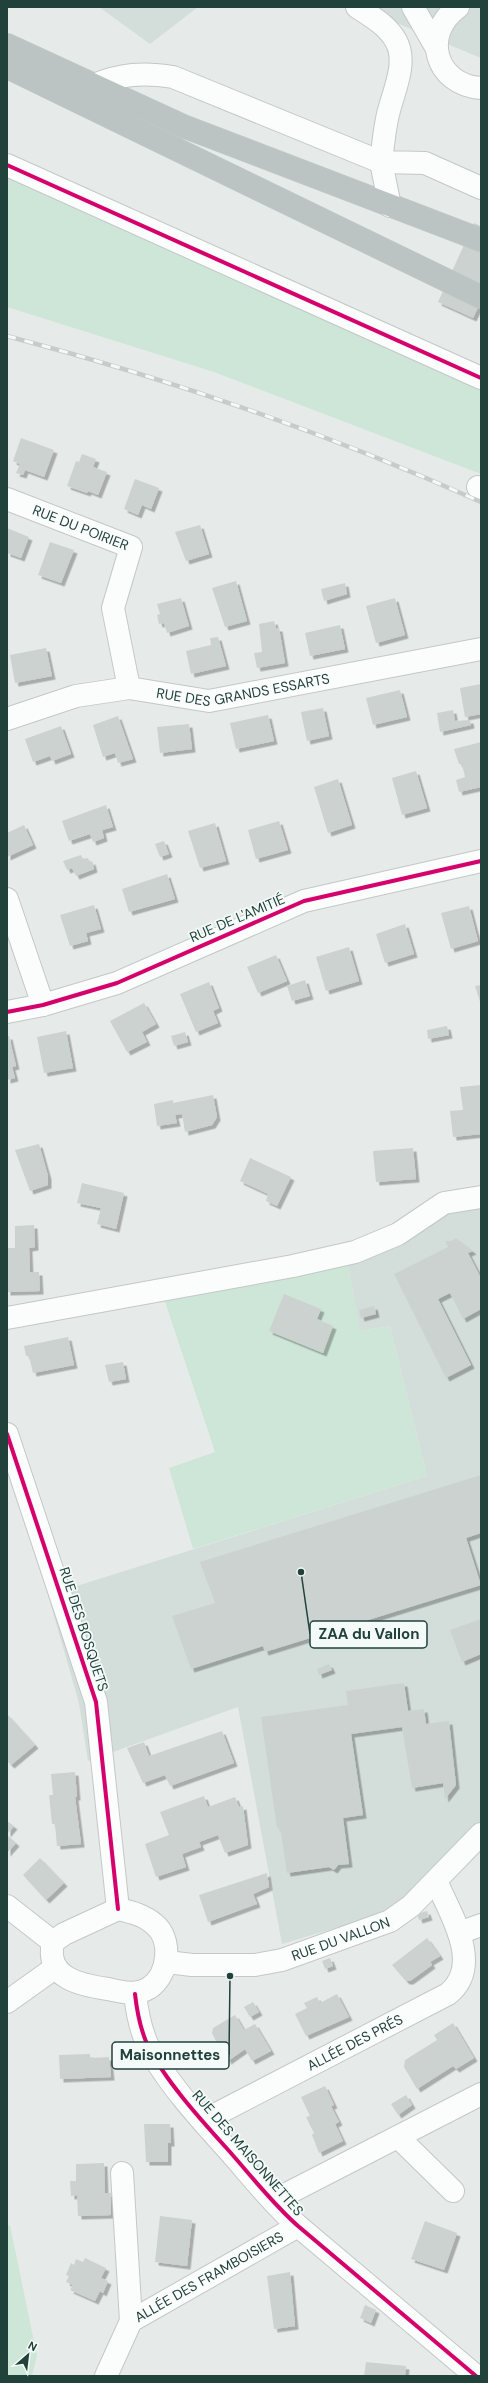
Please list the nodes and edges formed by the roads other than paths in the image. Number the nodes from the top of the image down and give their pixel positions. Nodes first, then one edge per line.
1 (357, 7) edge
2 (413, 7) edge
3 (443, 7) edge
4 (457, 7) edge
5 (7, 45) edge
6 (436, 46) junction
7 (7, 66) edge
8 (94, 85) junction
9 (481, 88) edge
10 (381, 162) junction
11 (7, 165) edge
12 (481, 188) edge
13 (390, 206) junction
14 (481, 240) edge
15 (481, 297) edge
16 (479, 377) edge
17 (7, 499) edge
18 (481, 648) edge
19 (129, 688) junction
20 (7, 719) edge
21 (481, 861) edge
22 (7, 899) edge
23 (44, 1005) junction
24 (7, 1012) edge
25 (481, 1198) edge
26 (7, 1318) edge
27 (7, 1434) edge
28 (481, 1834) edge
29 (436, 1881) junction
30 (7, 1906) edge
31 (118, 1909) junction
32 (481, 1925) edge
33 (459, 1933) junction
34 (53, 1942) junction
35 (166, 1962) junction
36 (56, 1967) junction
37 (135, 1994) junction
38 (7, 2002) edge
39 (481, 2094) edge
40 (203, 2122) junction
41 (398, 2137) junction
42 (122, 2173) dead end
43 (453, 2191) dead end
44 (273, 2201) junction
45 (298, 2226) junction
46 (132, 2321) junction
47 (106, 2376) edge
48 (476, 2376) edge

1 - 10 street
2 - 6 street
3 - 4 street
4 - 6 street
5 - 8 highway
6 - 9 street
7 - 15 highway
8 - 10 street
8 - 13 highway
10 - 12 street
10 - 13 street
11 - 16 street
13 - 14 highway
17 - 19 street, RUE DU POIRIER
18 - 19 street, RUE DES GRANDS ESSARTS
19 - 20 street, RUE DES GRANDS ESSARTS
21 - 23 street, RUE DE L'AMITIÉ
22 - 23 street
23 - 24 street, RUE DE L'AMITIÉ
25 - 26 street
27 - 31 street, RUE DES BOSQUETS
28 - 29 street, RUE DU VALLON
29 - 33 street, ALLÉE DES PRÉS
29 - 35 street, RUE DU VALLON
30 - 34 street
31 - 34 street
31 - 35 street
32 - 33 street
33 - 40 street, ALLÉE DES PRÉS
34 - 36 street
35 - 37 street
36 - 37 street
36 - 38 street
37 - 40 street, RUE DES MAISONNETTES
39 - 41 street
40 - 44 street, RUE DES MAISONNETTES
41 - 43 street
41 - 44 street
42 - 46 street
44 - 45 street, RUE DES MAISONNETTES
45 - 46 street, ALLÉE DES FRAMBOISIERS
45 - 48 street, RUE DES MAISONNETTES
46 - 47 street, ALLÉE DES FRAMBOISIERS

